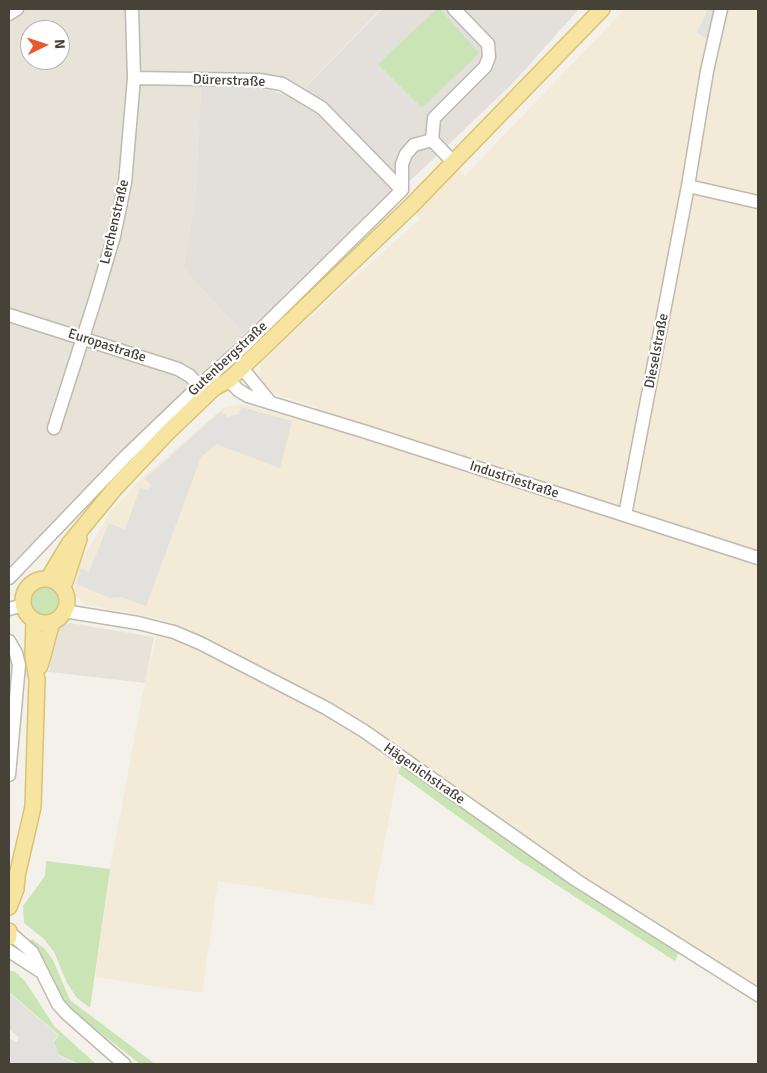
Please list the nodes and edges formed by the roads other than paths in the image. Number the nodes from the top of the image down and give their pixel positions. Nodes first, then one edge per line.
1 (17, 9) edge
2 (132, 9) edge
3 (454, 9) edge
4 (602, 9) edge
5 (721, 9) edge
6 (9, 14) edge
7 (134, 78) junction
8 (432, 140) junction
9 (454, 163) junction
10 (688, 186) junction
11 (402, 190) junction
12 (758, 202) edge
13 (9, 315) edge
14 (84, 338) junction
15 (242, 368) junction
16 (229, 380) junction
17 (199, 386) junction
18 (270, 402) junction
19 (54, 428) dead end
20 (625, 515) junction
21 (83, 528) junction
22 (758, 558) edge
23 (9, 578) edge
24 (48, 579) junction
25 (63, 588) junction
26 (16, 607) edge
27 (64, 611) junction
28 (34, 620) junction
29 (52, 622) junction
30 (9, 641) edge
31 (37, 680) junction
32 (9, 775) edge
33 (13, 881) edge
34 (9, 907) edge
35 (9, 931) edge
36 (9, 936) edge
37 (9, 951) edge
38 (40, 971) junction
39 (758, 995) edge
40 (124, 1064) edge

1 - 6 street
2 - 7 street, Lerchenstraße
3 - 8 street
4 - 9 main road
5 - 10 street, Dieselstraße
7 - 11 street, Dürerstraße
7 - 14 street, Lerchenstraße
8 - 9 street
8 - 11 street
9 - 15 main road
10 - 12 street
10 - 20 street, Dieselstraße
11 - 17 street, Gutenbergstraße
13 - 14 street, Europastraße
14 - 17 street, Europastraße
14 - 19 street, Lerchenstraße
15 - 16 main road
15 - 18 street
16 - 18 street, Industriestraße
16 - 21 main road
17 - 23 street, Gutenbergstraße
18 - 20 street, Industriestraße
20 - 22 street, Industriestraße
21 - 24 main road
21 - 25 main road
24 - 25 main road
24 - 26 main road
25 - 27 main road
26 - 28 main road
27 - 29 main road
27 - 39 street, Hägenichstraße
28 - 29 main road
28 - 31 main road
29 - 31 main road
30 - 32 street
31 - 33 main road
33 - 34 main road
35 - 36 main road
35 - 38 street
37 - 38 street
38 - 40 street

